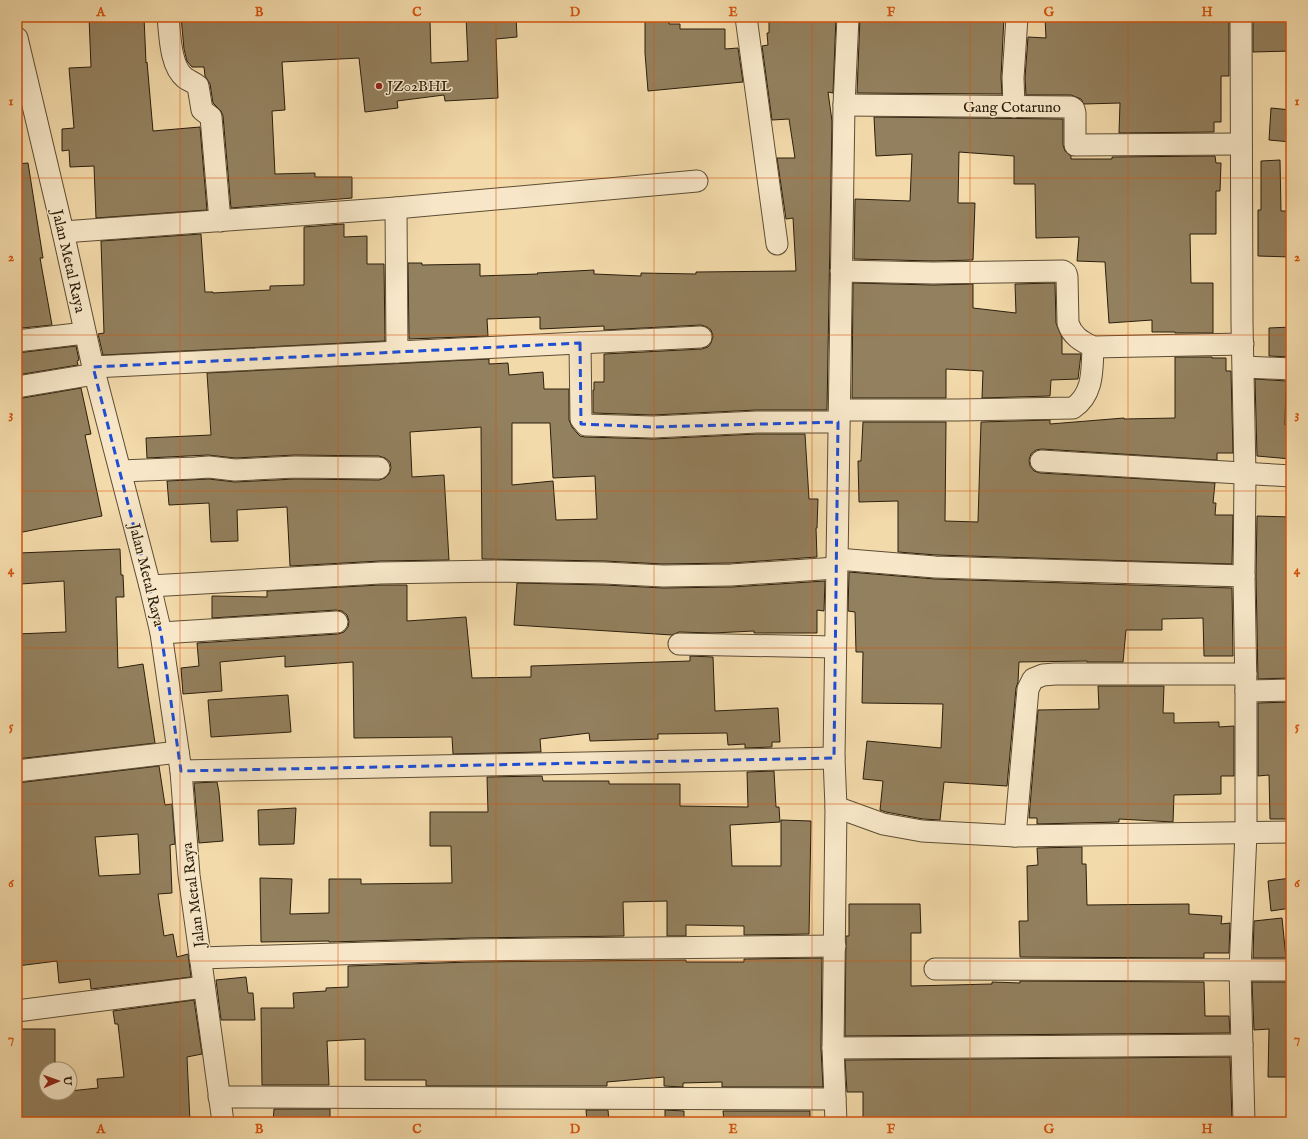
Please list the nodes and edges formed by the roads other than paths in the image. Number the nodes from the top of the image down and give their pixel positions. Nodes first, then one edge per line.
1 (168, 17) edge
2 (746, 17) edge
3 (848, 17) edge
4 (1017, 17) edge
5 (1241, 17) edge
6 (17, 38) edge
7 (844, 105) junction
8 (1014, 107) junction
9 (1241, 144) junction
10 (697, 181) dead end
11 (396, 208) junction
12 (220, 220) junction
13 (63, 232) junction
14 (777, 244) dead end
15 (841, 271) junction
16 (85, 333) junction
17 (701, 337) dead end
18 (17, 341) edge
19 (580, 343) junction
20 (1243, 344) junction
21 (1093, 347) junction
22 (396, 352) junction
23 (1244, 367) junction
24 (1291, 369) edge
25 (94, 370) junction
26 (17, 387) edge
27 (839, 416) junction
28 (1041, 461) dead end
29 (379, 468) dead end
30 (120, 471) junction
31 (1245, 474) junction
32 (1291, 476) edge
33 (837, 564) junction
34 (1244, 576) junction
35 (150, 586) junction
36 (337, 622) dead end
37 (161, 633) junction
38 (679, 644) dead end
39 (835, 647) junction
40 (1246, 682) junction
41 (1291, 690) edge
42 (834, 758) junction
43 (180, 762) junction
44 (17, 770) edge
45 (836, 807) junction
46 (1291, 832) edge
47 (1246, 833) junction
48 (1015, 836) junction
49 (835, 946) junction
50 (200, 958) junction
51 (935, 969) dead end
52 (1240, 970) junction
53 (1291, 970) edge
54 (204, 987) junction
55 (17, 1011) edge
56 (1242, 1045) junction
57 (833, 1048) junction
58 (220, 1097) junction
59 (835, 1099) junction
60 (223, 1122) edge
61 (836, 1122) edge
62 (1244, 1122) edge

1 - 12 street
2 - 14 street
3 - 7 street
4 - 8 street
5 - 9 street
6 - 13 street, Jalan Metal Raya
7 - 8 street, Gang Cotaruno
7 - 15 street
8 - 9 street, Gang Cotaruno
9 - 20 street
10 - 11 street
11 - 12 street
11 - 22 street
12 - 13 street
13 - 16 street, Jalan Metal Raya
15 - 21 street
15 - 27 street
16 - 18 street
16 - 25 street, Jalan Metal Raya
17 - 19 street
19 - 22 street
19 - 27 street
20 - 21 street
20 - 23 street
21 - 27 street
22 - 25 street
23 - 24 street
23 - 31 street
25 - 26 street
25 - 30 street, Jalan Metal Raya
27 - 33 street
28 - 31 street
29 - 30 street
30 - 35 street, Jalan Metal Raya
31 - 32 street
31 - 34 street
33 - 34 street
33 - 35 street
33 - 39 street
34 - 40 street
35 - 37 street, Jalan Metal Raya
36 - 37 street
37 - 43 street, Jalan Metal Raya
38 - 39 street
39 - 42 street
40 - 41 street
40 - 47 street
40 - 48 street
42 - 43 street
42 - 45 street
43 - 44 street
43 - 50 street, Jalan Metal Raya
45 - 48 street
45 - 49 street
46 - 47 street
47 - 48 street
47 - 52 street
49 - 50 street
49 - 57 street
50 - 54 street, Jalan Metal Raya
51 - 52 street
52 - 53 street
52 - 56 street
54 - 55 street
54 - 58 street, Jalan Metal Raya
56 - 57 street
56 - 62 street
57 - 59 street
58 - 59 street
58 - 60 street, Jalan Metal Raya
59 - 61 street

